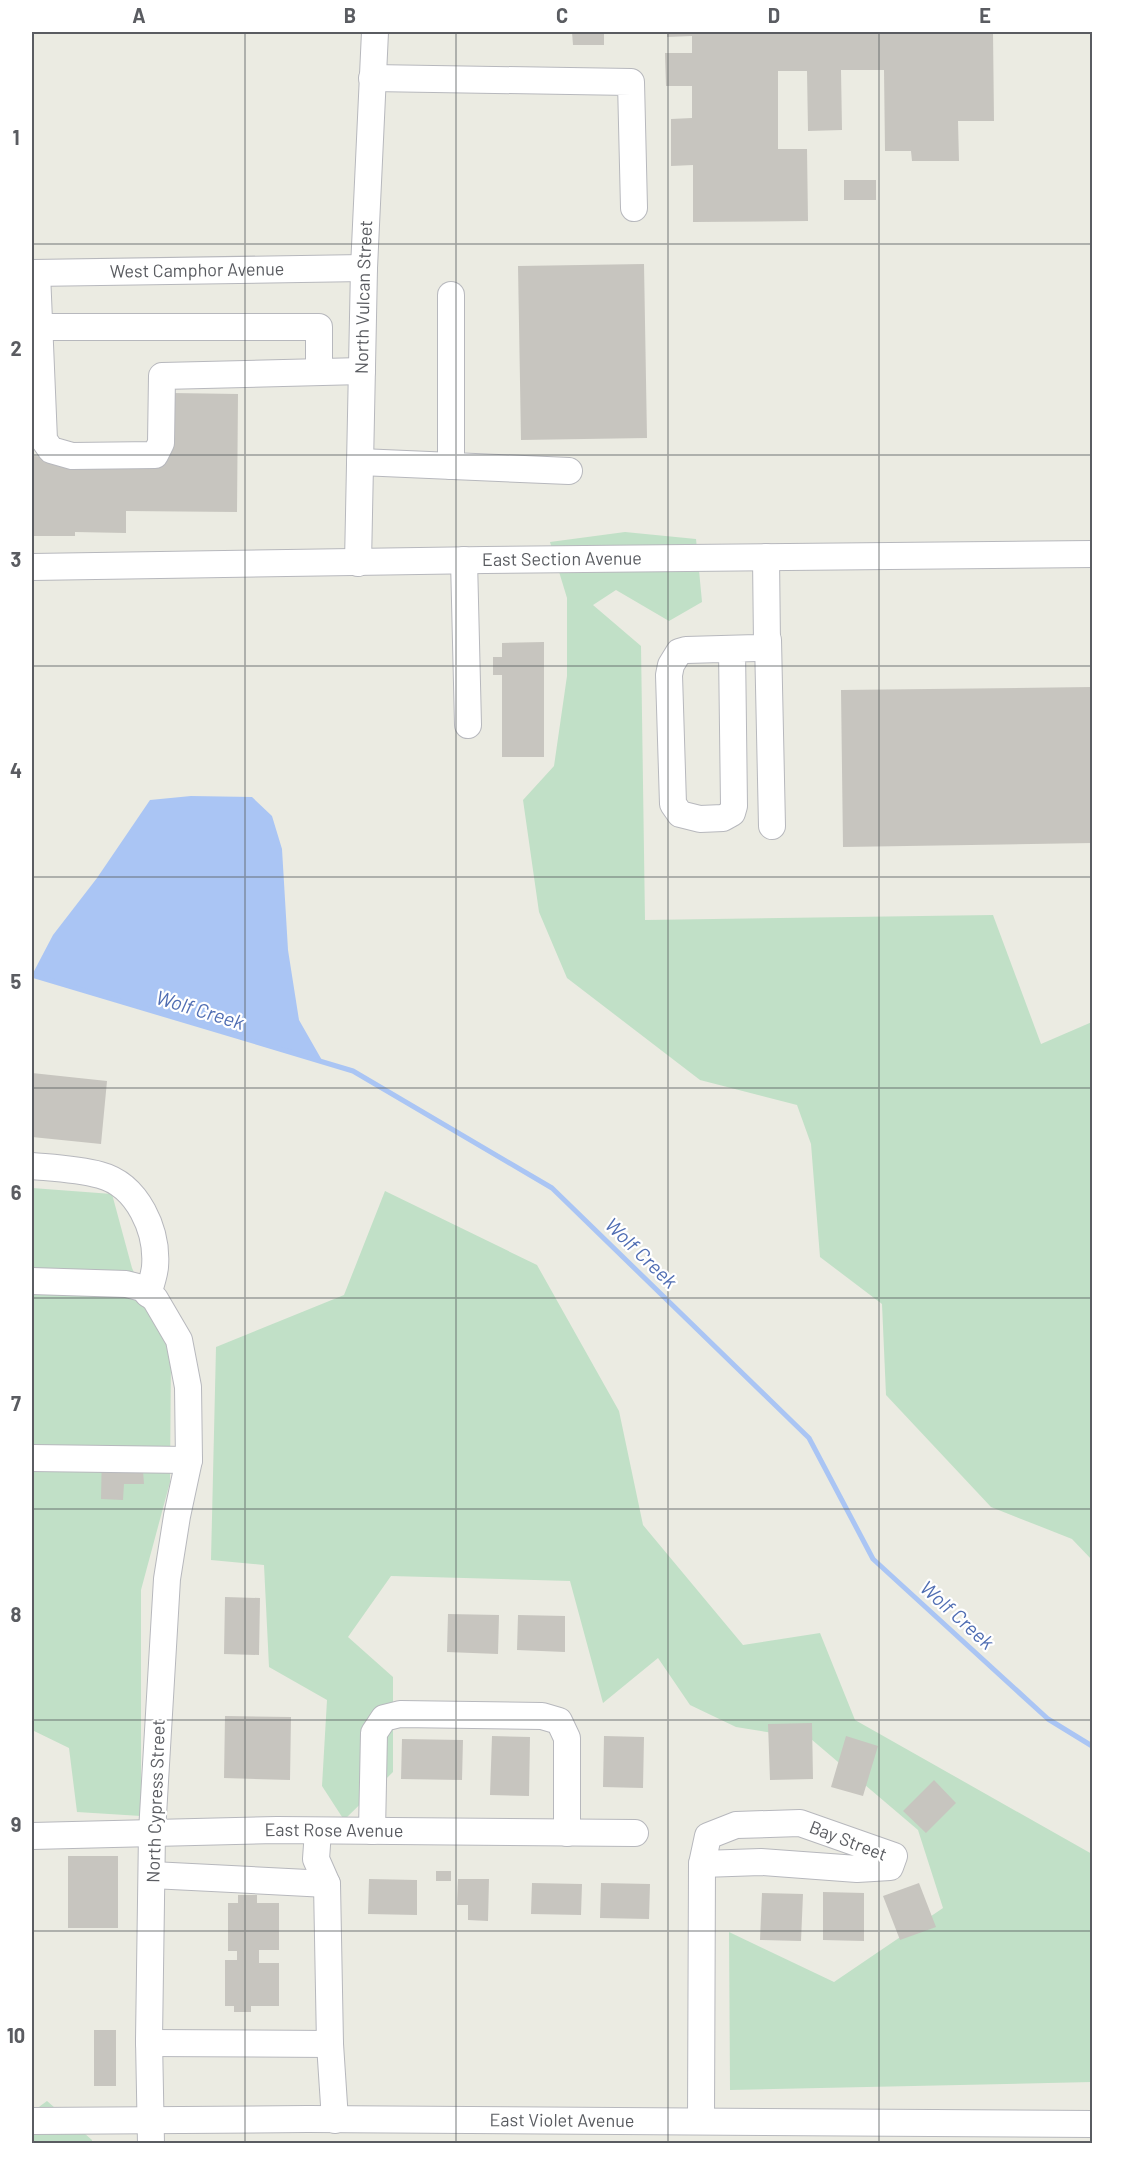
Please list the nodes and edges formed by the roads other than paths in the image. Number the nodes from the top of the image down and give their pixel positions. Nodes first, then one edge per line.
1 (375, 32) edge
2 (372, 78) junction
3 (634, 208) dead end
4 (364, 268) junction
5 (34, 273) edge
6 (451, 295) dead end
7 (40, 327) junction
8 (362, 371) junction
9 (319, 372) junction
10 (360, 462) junction
11 (451, 466) junction
12 (569, 471) dead end
13 (1092, 555) edge
14 (766, 557) junction
15 (464, 560) junction
16 (358, 563) junction
17 (32, 567) edge
18 (768, 640) junction
19 (732, 649) junction
20 (468, 725) dead end
21 (772, 826) dead end
22 (32, 1166) edge
23 (32, 1281) edge
24 (148, 1294) junction
25 (32, 1458) edge
26 (189, 1460) junction
27 (318, 1831) junction
28 (372, 1831) junction
29 (152, 1832) junction
30 (567, 1833) junction
31 (635, 1833) dead end
32 (32, 1836) edge
33 (702, 1864) junction
34 (152, 1875) junction
35 (327, 1884) junction
36 (149, 2043) junction
37 (330, 2044) junction
38 (335, 2120) junction
39 (32, 2121) edge
40 (701, 2121) junction
41 (1087, 2130) edge
42 (151, 2132) edge
43 (768, 2132) edge

1 - 2 street, North Vulcan Street
2 - 3 street
2 - 4 street, North Vulcan Street
4 - 5 street, West Camphor Avenue
4 - 8 street, North Vulcan Street
5 - 7 street
6 - 11 street
7 - 9 street
7 - 9 street
8 - 9 street
8 - 10 street, North Vulcan Street
10 - 11 street
10 - 16 street, North Vulcan Street
11 - 12 street
13 - 14 street, East Section Avenue
14 - 15 street, East Section Avenue
14 - 18 street
15 - 16 street, East Section Avenue
15 - 20 street
16 - 17 street, East Section Avenue
18 - 19 street
18 - 21 street
19 - 19 street
22 - 24 street
23 - 24 street
24 - 26 street, North Cypress Street
25 - 26 street
26 - 29 street, North Cypress Street
27 - 28 street, East Rose Avenue
27 - 29 street, East Rose Avenue
27 - 35 street
28 - 30 street, East Rose Avenue
28 - 30 street
29 - 32 street, East Rose Avenue
29 - 34 street, North Cypress Street
30 - 31 street, East Rose Avenue
33 - 33 street, Bay Street
33 - 40 street, Bay Street
34 - 35 street
34 - 36 street, North Cypress Street
35 - 37 street
36 - 37 street
36 - 42 street, North Cypress Street
37 - 38 street
38 - 40 street, East Violet Avenue
38 - 42 street, East Violet Avenue
39 - 42 street, East Violet Avenue
40 - 43 street, East Violet Avenue
41 - 43 street, East Violet Avenue

